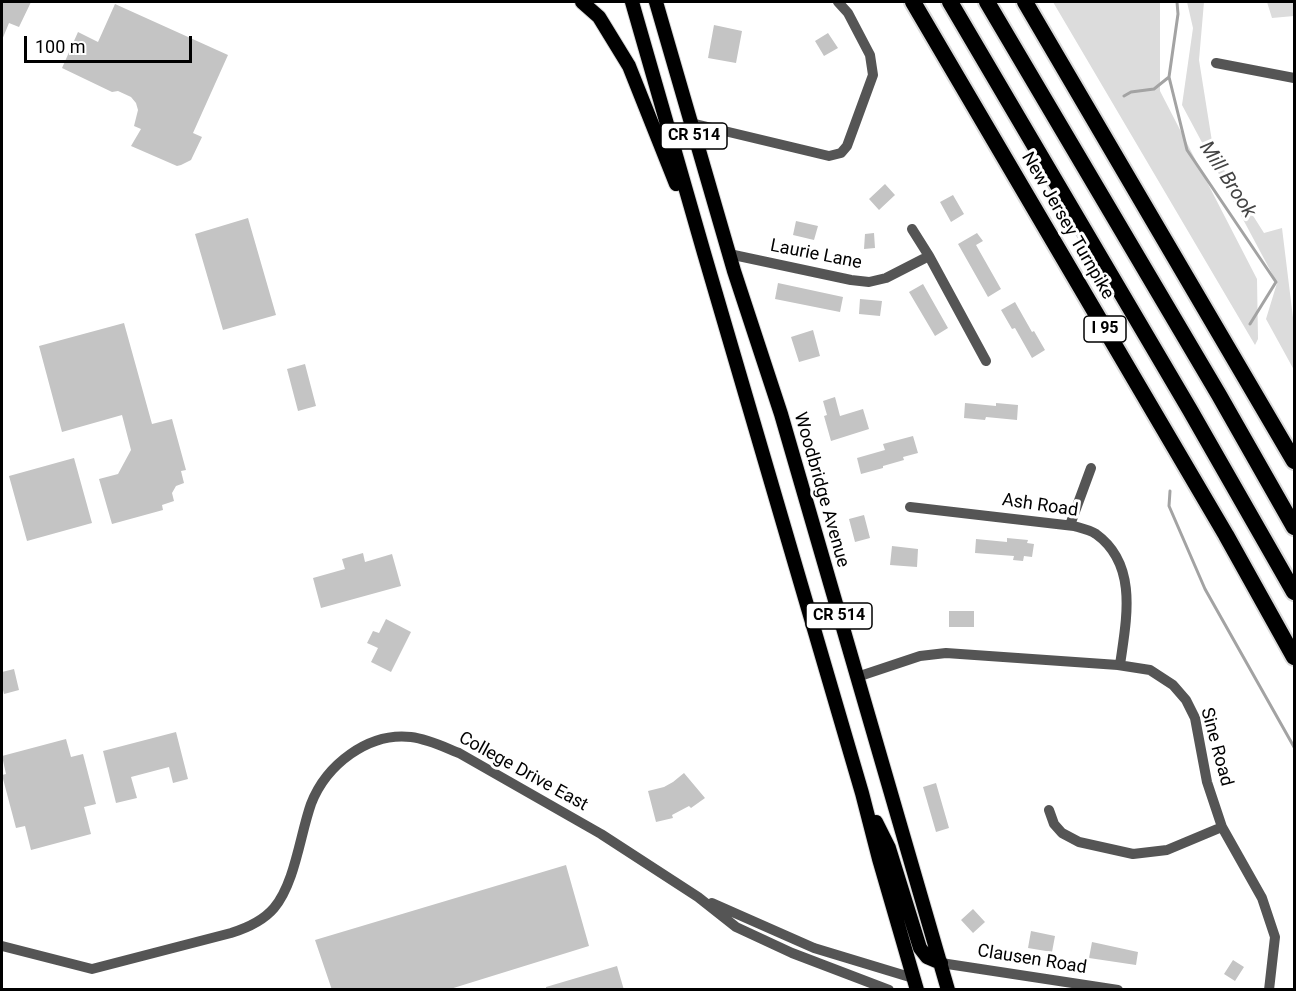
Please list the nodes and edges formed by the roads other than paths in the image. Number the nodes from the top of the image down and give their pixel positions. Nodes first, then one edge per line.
1 (582, 2) edge
2 (632, 2) edge
3 (656, 2) edge
4 (838, 2) edge
5 (913, 2) edge
6 (950, 2) edge
7 (987, 2) edge
8 (1025, 2) edge
9 (1216, 63) dead end
10 (1294, 78) edge
11 (690, 123) junction
12 (912, 229) dead end
13 (704, 253) junction
14 (729, 254) junction
15 (929, 256) junction
16 (987, 361) dead end
17 (1294, 461) edge
18 (1091, 468) dead end
19 (909, 507) dead end
20 (1070, 525) junction
21 (1294, 527) edge
22 (1294, 592) edge
23 (1294, 657) edge
24 (1120, 666) junction
25 (857, 677) junction
26 (862, 793) junction
27 (1048, 810) dead end
28 (1222, 827) junction
29 (698, 897) junction
30 (2, 946) edge
31 (941, 963) junction
32 (915, 984) edge
33 (889, 990) edge
34 (926, 990) edge
35 (948, 990) edge
36 (1118, 990) edge
37 (1269, 990) edge

1 - 13 main road
2 - 13 main road, CR 514
3 - 11 main road, Woodbridge Avenue / CR 514
4 - 11 street
5 - 23 highway, New Jersey Turnpike / I 95
6 - 22 highway, New Jersey Turnpike / I 95
7 - 21 highway
8 - 17 highway
9 - 10 street
11 - 14 main road, Woodbridge Avenue / CR 514
12 - 15 street
13 - 26 main road, CR 514
14 - 15 street, Laurie Lane
14 - 25 main road, Woodbridge Avenue / CR 514
15 - 16 street
18 - 20 street
19 - 20 street, Ash Road
20 - 24 street, Ash Road
24 - 25 street, Sine Road
24 - 28 street, Sine Road
25 - 31 main road, Woodbridge Avenue / CR 514
26 - 31 main road
26 - 32 main road, CR 514
27 - 28 street
28 - 37 street, Sine Road
29 - 30 street, College Drive East
29 - 32 street
29 - 33 street, College Drive East
31 - 35 main road, Woodbridge Avenue / CR 514
31 - 36 street, Clausen Road
32 - 34 main road

